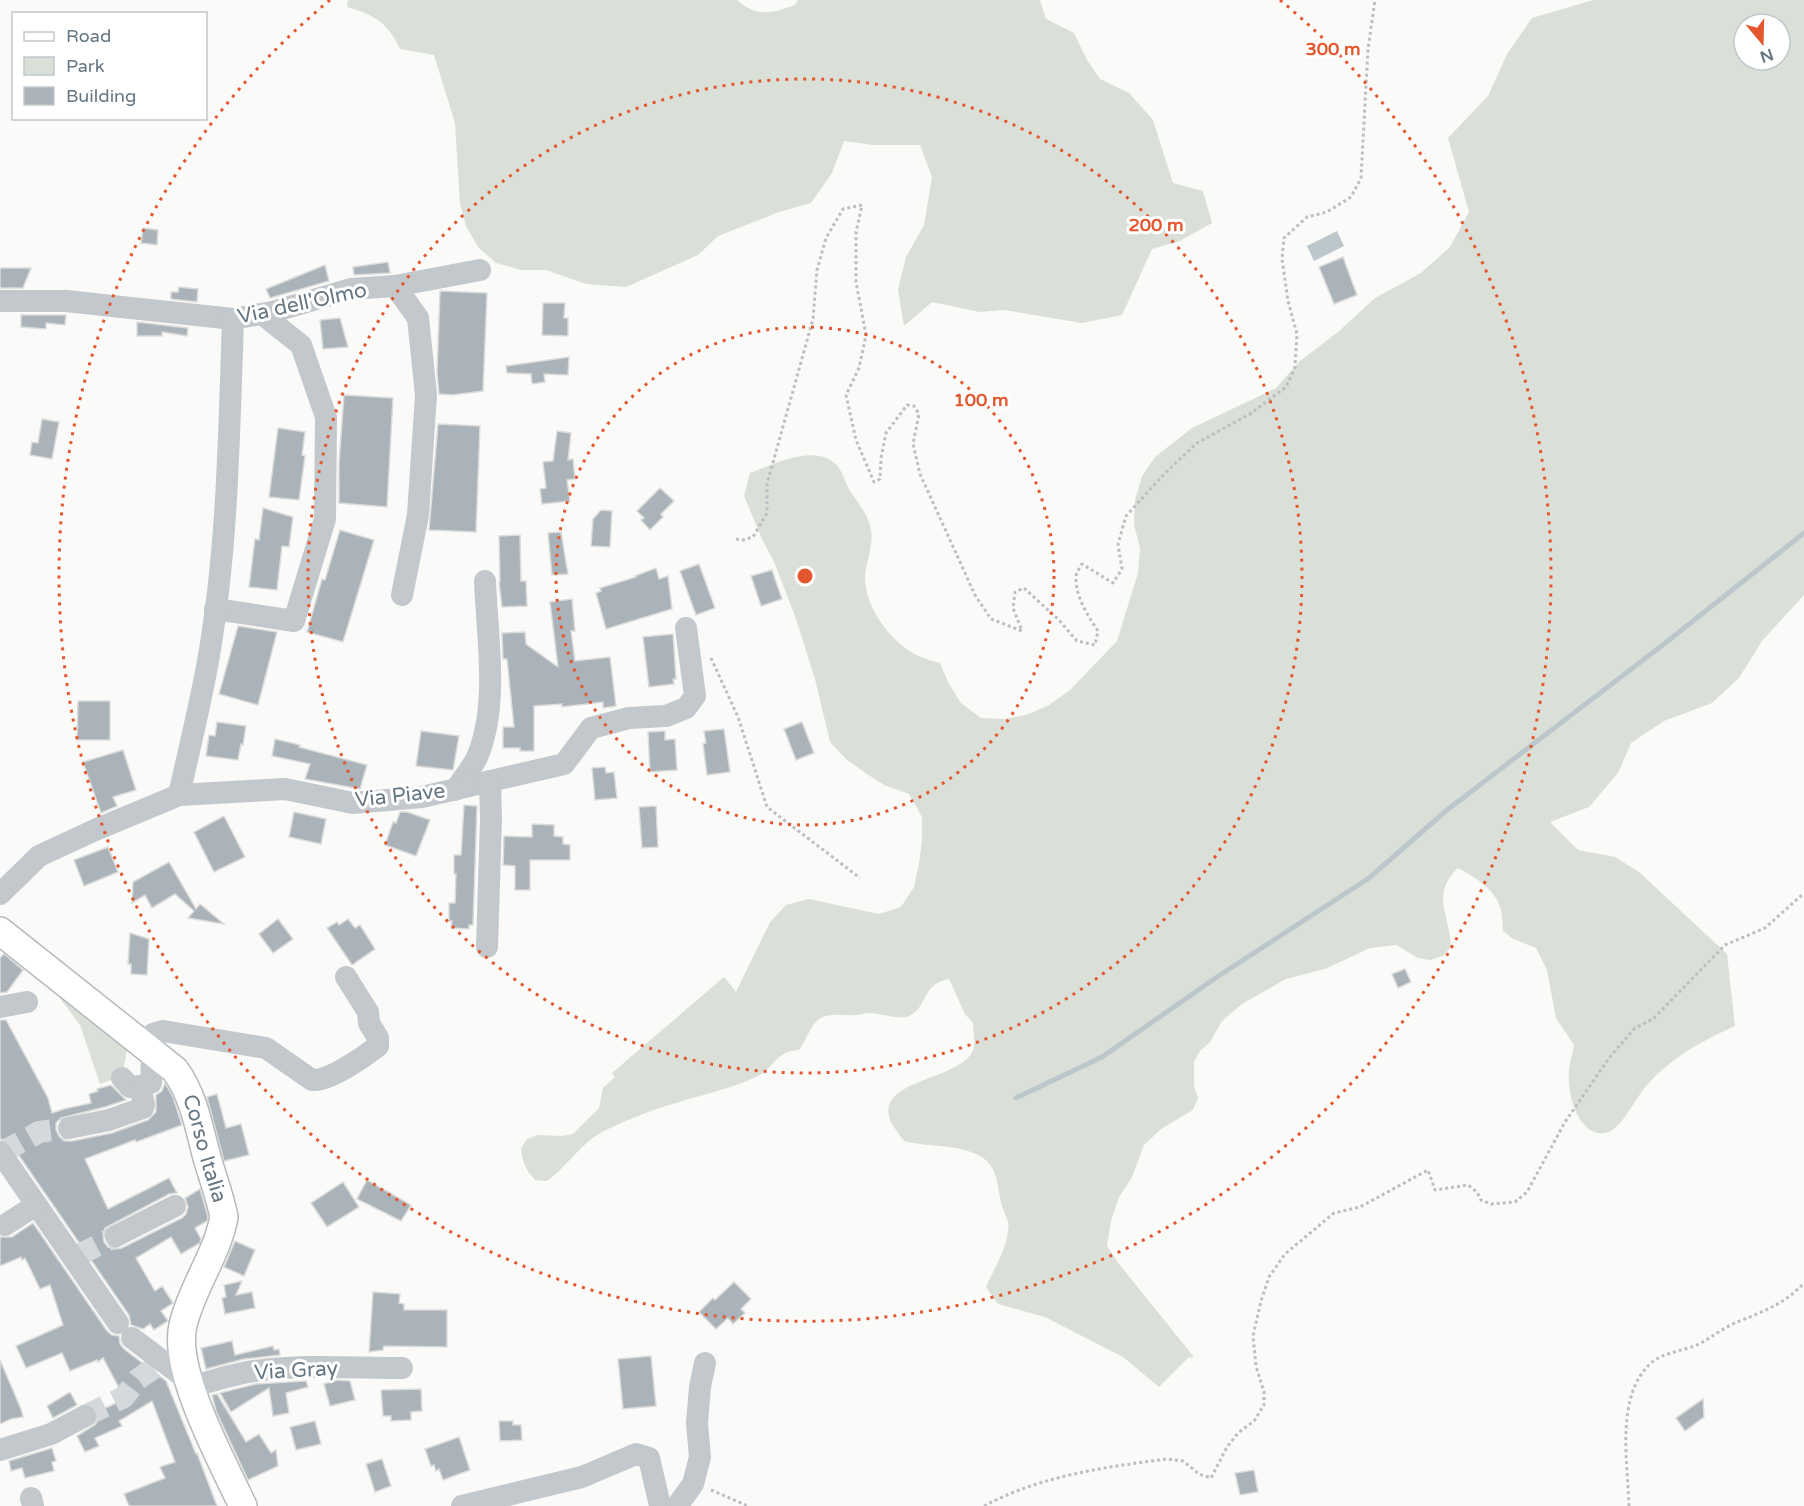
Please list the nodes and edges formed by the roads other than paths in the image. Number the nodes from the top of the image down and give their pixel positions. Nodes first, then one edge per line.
1 (480, 270) dead end
2 (394, 286) junction
3 (0, 301) edge
4 (262, 314) junction
5 (233, 319) junction
6 (484, 581) dead end
7 (402, 595) dead end
8 (215, 609) junction
9 (686, 628) road end
10 (490, 782) junction
11 (455, 790) junction
12 (179, 795) junction
13 (0, 894) edge
14 (0, 931) edge
15 (487, 947) dead end
16 (346, 978) dead end
17 (27, 1002) dead end
18 (0, 1006) edge
19 (152, 1050) junction
20 (69, 1128) tunnel mouth
21 (2, 1161) edge
22 (175, 1206) dead end
23 (38, 1207) junction
24 (5, 1225) dead end
25 (116, 1236) tunnel mouth
26 (705, 1363) dead end
27 (402, 1368) dead end
28 (190, 1384) junction
29 (85, 1416) tunnel mouth
30 (0, 1450) edge
31 (243, 1506) edge
32 (462, 1506) edge
33 (660, 1506) edge
34 (676, 1506) edge

1 - 2 street
2 - 4 street, Via dell'Olmo
2 - 7 street, Via dell'Olmo
3 - 5 street, Via dell'Olmo
4 - 5 street, Via dell'Olmo
4 - 8 street
5 - 8 street
6 - 11 street
8 - 12 street
9 - 10 street, Via Piave
10 - 11 street, Via Piave
10 - 15 street
11 - 12 street, Via Piave
12 - 13 street, Via Piave
14 - 19 main road, Corso Italia
16 - 19 street
17 - 18 street
19 - 20 street
19 - 28 main road, Corso Italia
21 - 23 street
22 - 25 street
23 - 24 street
23 - 28 street
26 - 34 street
27 - 28 street, Via Gray
28 - 31 main road, Corso Italia
29 - 30 street
32 - 33 street

